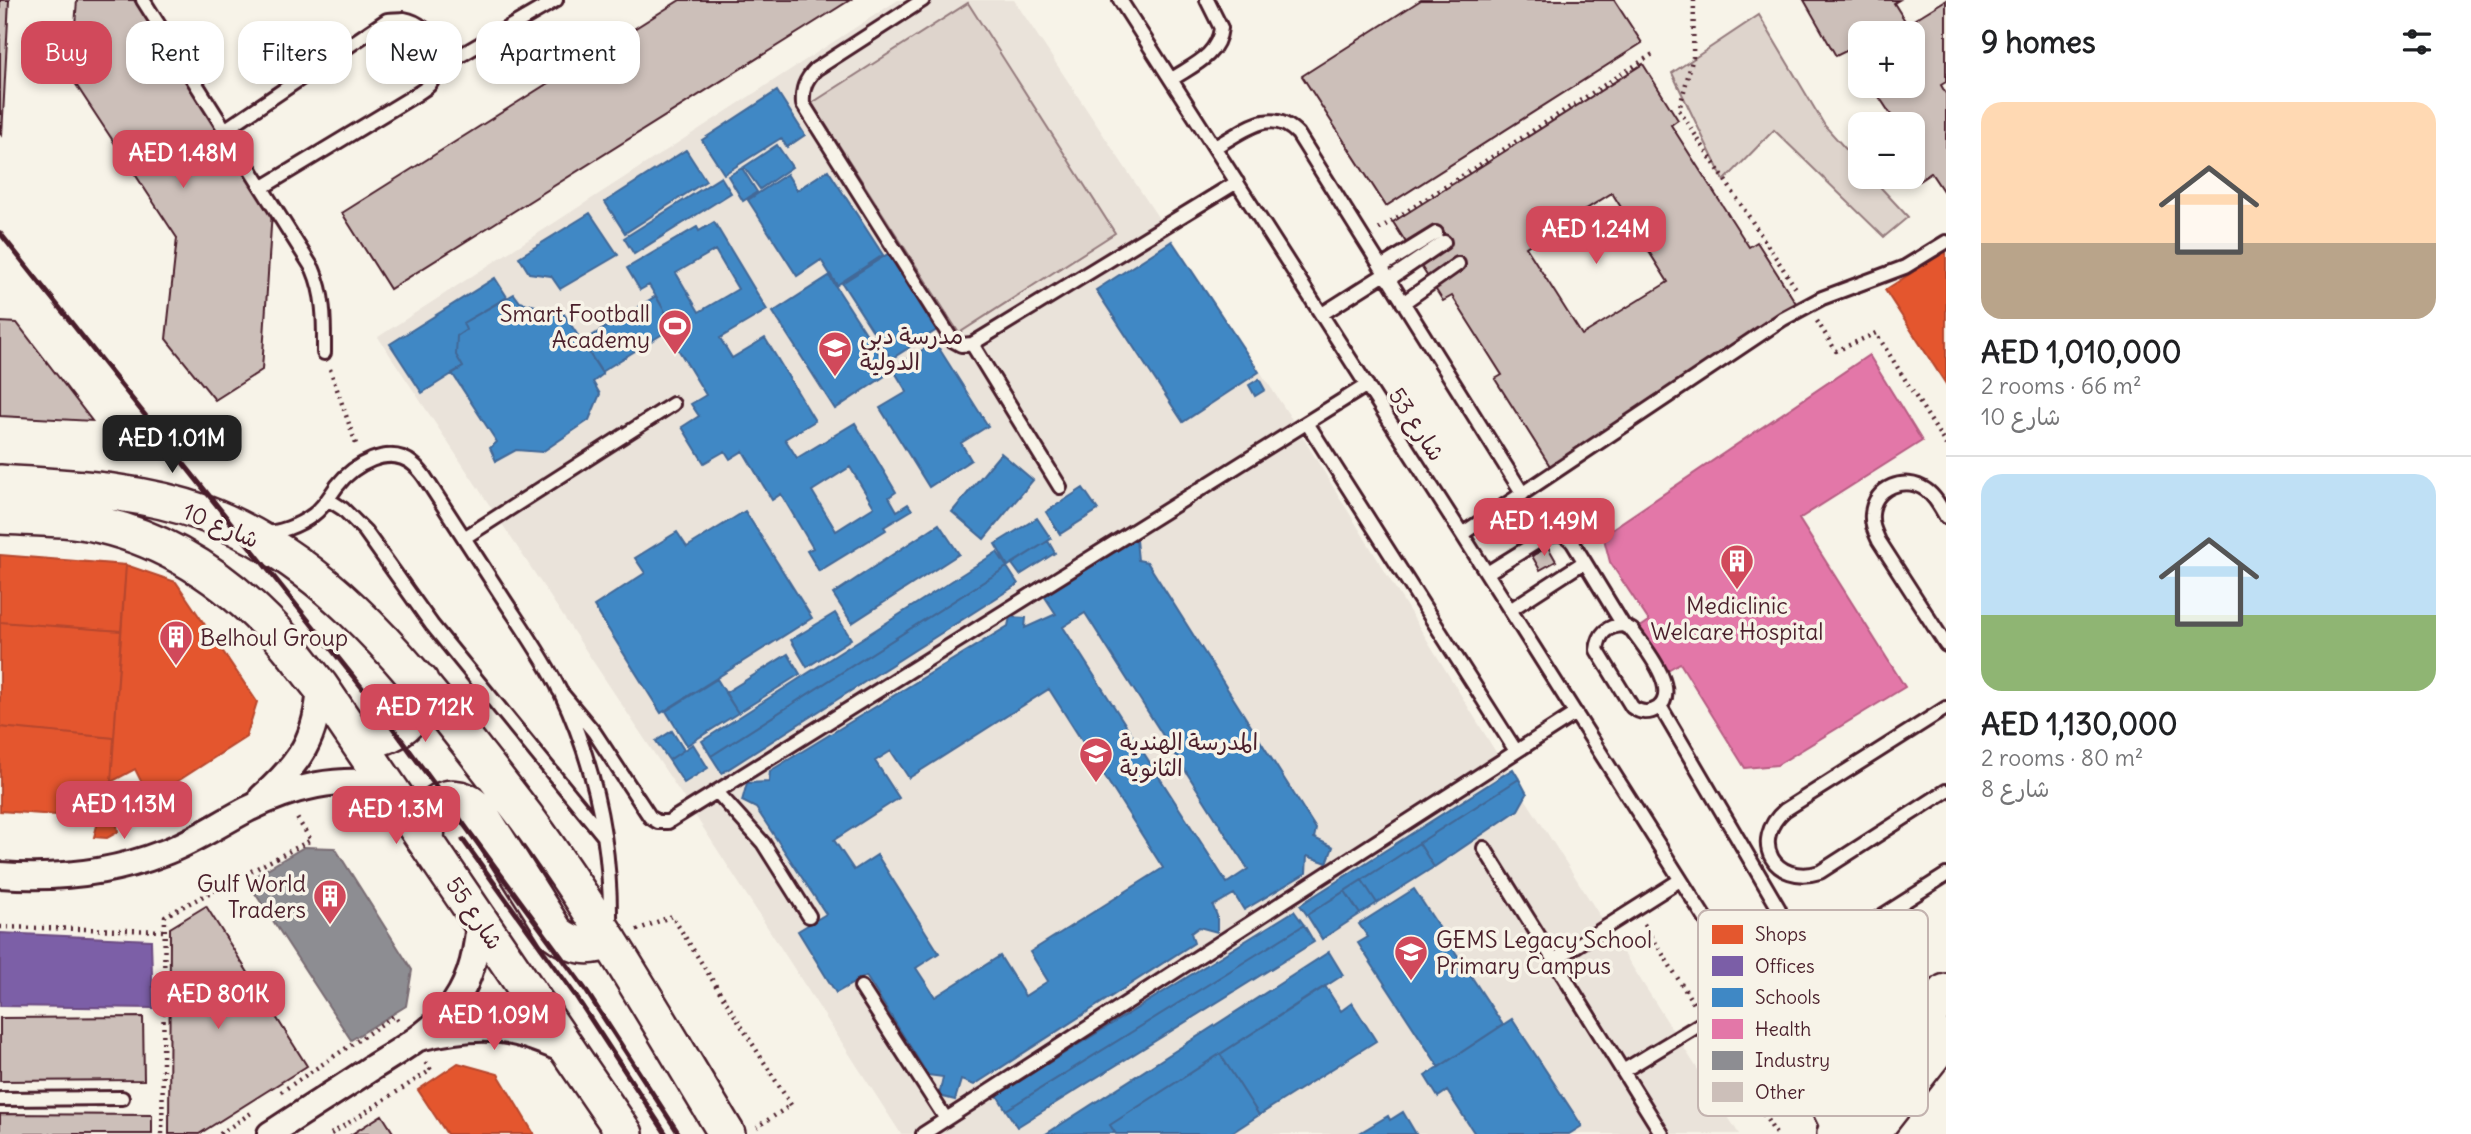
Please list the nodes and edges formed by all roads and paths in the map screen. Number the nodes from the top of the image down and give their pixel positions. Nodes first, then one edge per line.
1 (144, 0) edge
2 (556, 0) edge
3 (923, 0) edge
4 (1120, 0) edge
5 (1207, 0) edge
6 (1694, 0) edge
7 (385, 21) edge
8 (409, 21) edge
9 (366, 33) edge
10 (1653, 54) dead end
11 (462, 55) edge
12 (1172, 79) junction
13 (430, 84) edge
14 (226, 129) junction
15 (1215, 147) junction
16 (1237, 182) junction
17 (263, 187) junction
18 (1440, 237) dead end
19 (1363, 239) junction
20 (1946, 242) edge
21 (1458, 264) dead end
22 (1385, 274) junction
23 (1403, 303) junction
24 (1807, 306) junction
25 (1322, 314) junction
26 (972, 344) junction
27 (324, 353) joint
28 (1367, 385) junction
29 (673, 404) dead end
30 (1307, 423) junction
31 (1946, 445) edge
32 (363, 464) junction
33 (0, 483) edge
34 (1060, 487) dead end
35 (1523, 494) junction
36 (329, 500) junction
37 (0, 516) edge
38 (1946, 517) edge
39 (247, 533) junction
40 (1462, 534) junction
41 (464, 538) junction
42 (172, 550) joint
43 (1584, 562) junction
44 (1487, 573) junction
45 (1510, 610) junction
46 (1623, 625) junction
47 (1946, 645) edge
48 (420, 681) junction
49 (320, 686) junction
50 (559, 690) junction
51 (1660, 706) junction
52 (1946, 708) edge
53 (1576, 713) junction
54 (358, 741) junction
55 (1516, 751) junction
56 (387, 784) junction
57 (1946, 791) edge
58 (718, 793) junction
59 (284, 795) junction
60 (248, 810) junction
61 (606, 838) junction
62 (426, 840) junction
63 (1484, 848) dead end
64 (1946, 874) edge
65 (0, 875) edge
66 (1680, 880) junction
67 (1699, 910) edge
68 (1777, 910) edge
69 (1890, 910) edge
70 (808, 916) dead end
71 (479, 920) junction
72 (0, 927) edge
73 (165, 932) junction
74 (610, 941) junction
75 (1554, 960) junction
76 (861, 987) dead end
77 (1946, 992) edge
78 (1928, 1022) edge
79 (1698, 1026) edge
80 (418, 1038) junction
81 (1946, 1038) edge
82 (571, 1054) junction
83 (1928, 1056) edge
84 (1623, 1071) junction
85 (122, 1098) dead end
86 (0, 1099) edge
87 (1823, 1116) edge
88 (1867, 1116) edge
89 (946, 1119) junction
90 (278, 1130) edge
91 (162, 1134) edge
92 (625, 1134) edge
93 (727, 1134) edge
94 (746, 1134) edge
95 (923, 1134) edge
96 (1662, 1134) edge
97 (1833, 1134) edge

1 - 14 lane
2 - 11 lane
3 - 26 lane
4 - 12 lane, شارع 53
5 - 12 lane
6 - 24 path
7 - 8 lane
9 - 14 lane
10 - 19 path
12 - 15 lane, شارع 53
13 - 17 lane
14 - 17 lane
15 - 16 lane, شارع 53
15 - 19 lane
16 - 25 lane, شارع 53
16 - 26 lane
17 - 27 lane
18 - 22 lane
19 - 22 lane
20 - 24 lane
21 - 23 lane
22 - 23 lane
22 - 25 lane
23 - 35 lane
24 - 31 path
24 - 35 lane
25 - 28 lane, شارع 53
26 - 34 lane
27 - 32 path
28 - 30 lane
28 - 40 lane, شارع 53
29 - 41 lane
30 - 55 lane
30 - 58 lane
32 - 36 lane
32 - 41 lane
33 - 39 street, شارع 10
35 - 40 lane
36 - 39 lane
36 - 61 lane
37 - 42 street, شارع 10
38 - 47 lane
39 - 48 street, شارع 10
40 - 44 lane, شارع 53
41 - 50 lane
42 - 49 street, شارع 55
43 - 44 lane
43 - 45 lane
43 - 46 lane
44 - 45 lane, شارع 53
45 - 53 lane, شارع 53
46 - 51 lane
46 - 51 lane
48 - 54 street
48 - 74 street
49 - 54 street, شارع 55
49 - 60 street
50 - 58 lane
50 - 61 lane
51 - 68 lane
52 - 57 lane
53 - 55 lane
53 - 66 lane, شارع 53
54 - 56 street, شارع 55
55 - 89 lane
56 - 59 street
56 - 62 street, شارع 55
58 - 70 lane
59 - 60 street
59 - 73 path
60 - 65 street
61 - 74 lane
62 - 71 street, شارع 55
62 - 74 street
63 - 75 lane
64 - 69 lane
66 - 67 lane, شارع 53
66 - 75 lane
71 - 80 street
71 - 82 street, شارع 55
72 - 73 path
73 - 91 path
74 - 93 street
74 - 94 path
75 - 84 lane
76 - 89 lane
77 - 78 street
79 - 84 lane
80 - 82 street
80 - 90 street
81 - 83 street
82 - 92 street, شارع 55
84 - 96 lane
85 - 86 lane
87 - 97 lane, شارع 53
88 - 97 street
89 - 95 lane

